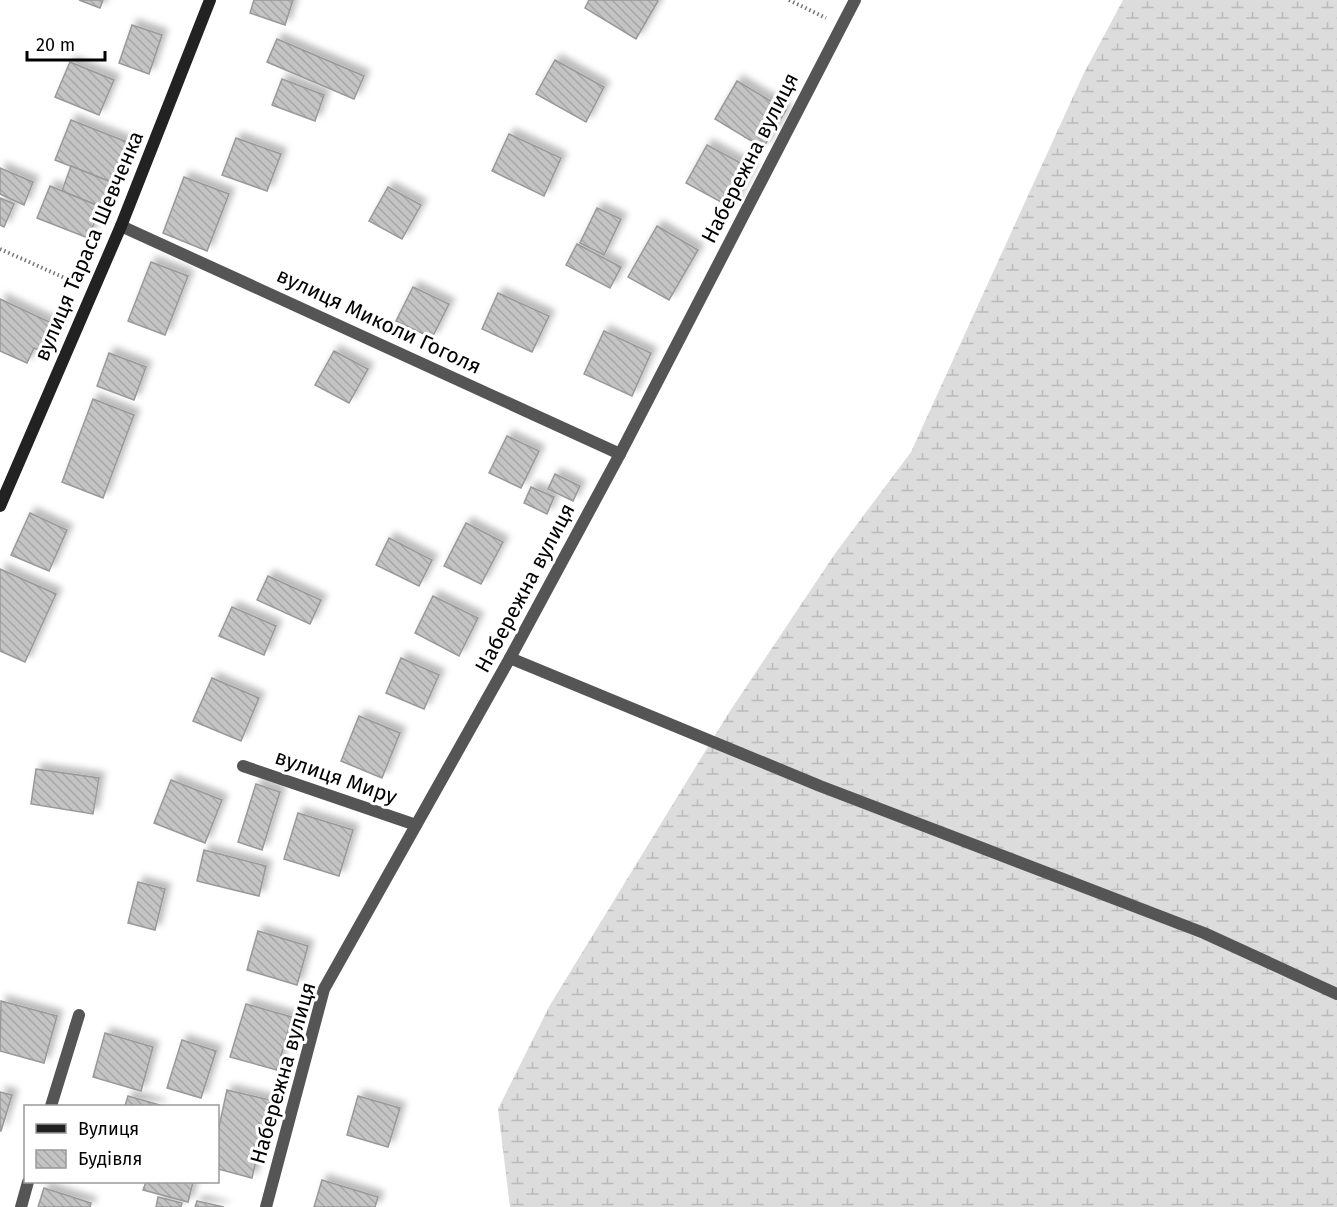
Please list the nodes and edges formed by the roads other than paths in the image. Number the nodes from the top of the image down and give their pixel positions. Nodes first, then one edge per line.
1 (210, 0) edge
2 (855, 0) edge
3 (121, 226) junction
4 (620, 454) junction
5 (0, 506) edge
6 (510, 658) junction
7 (243, 766) dead end
8 (416, 825) junction
9 (1337, 994) edge
10 (79, 1015) dead end
11 (52, 1105) edge
12 (28, 1183) edge
13 (21, 1207) edge
14 (266, 1207) edge

1 - 3 main road, вулиця Тараса Шевченка
2 - 4 street, Набережна вулиця
3 - 4 street, вулиця Миколи Гоголя
3 - 5 main road, вулиця Тараса Шевченка
4 - 6 street, Набережна вулиця
6 - 8 street, Набережна вулиця
6 - 9 street
7 - 8 street, вулиця Миру
8 - 14 street, Набережна вулиця
10 - 11 street
12 - 13 street

